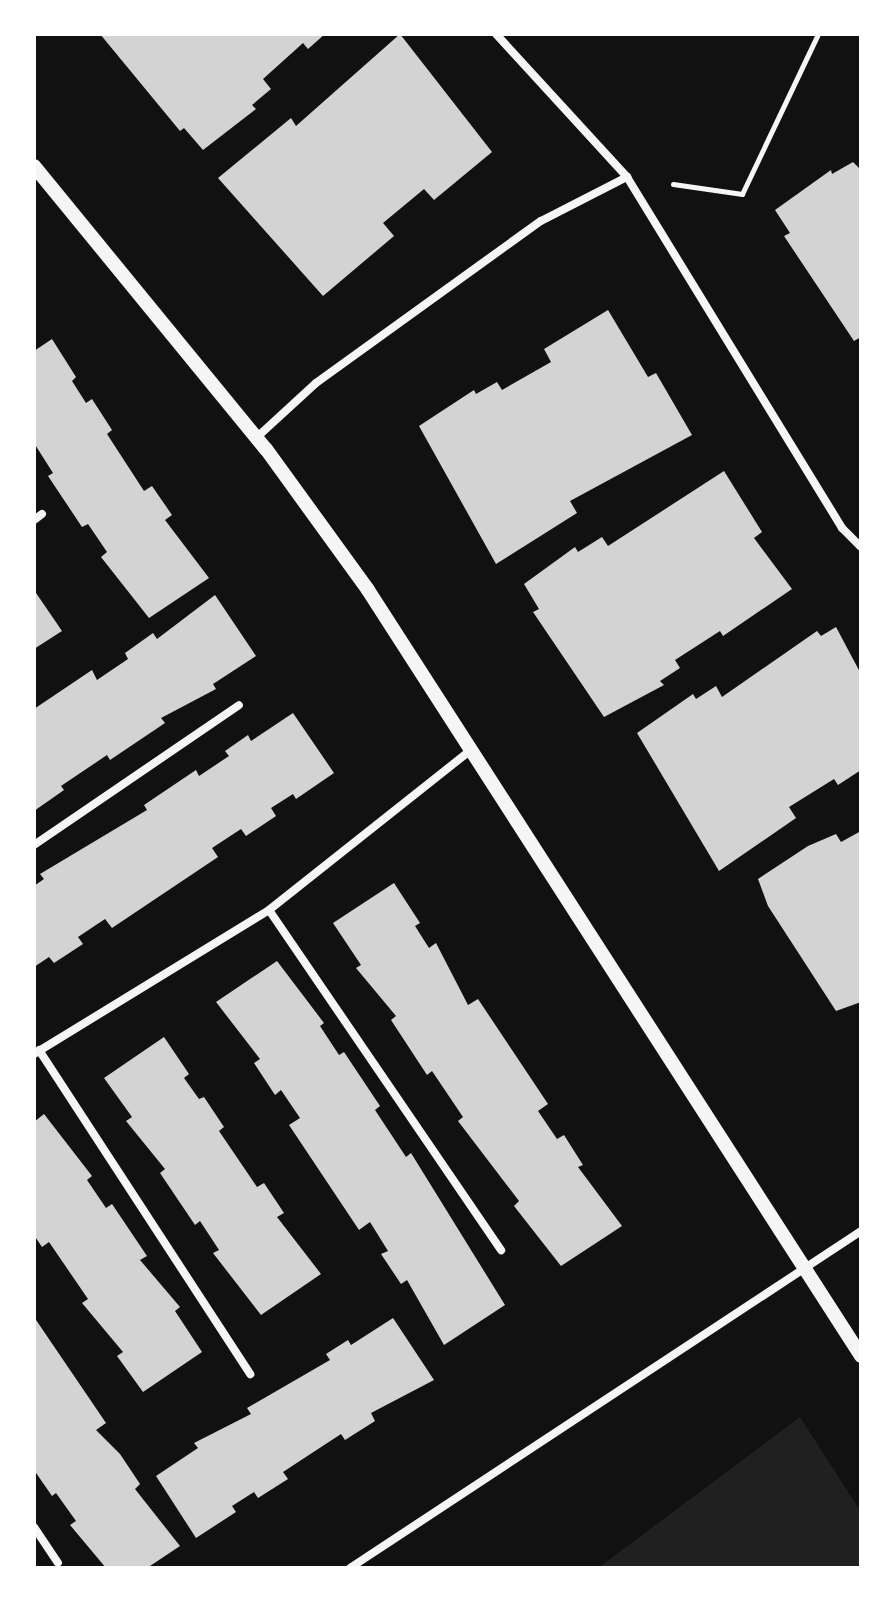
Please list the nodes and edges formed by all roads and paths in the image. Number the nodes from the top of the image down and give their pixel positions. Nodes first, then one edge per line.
1 (496, 34) edge
2 (818, 34) edge
3 (34, 166) edge
4 (627, 177) junction
5 (256, 438) junction
6 (861, 547) edge
7 (239, 705) dead end
8 (471, 750) junction
9 (34, 845) edge
10 (269, 910) junction
11 (36, 1052) edge
12 (861, 1231) edge
13 (501, 1250) dead end
14 (802, 1269) junction
15 (861, 1356) edge
16 (250, 1374) dead end
17 (34, 1527) edge
18 (58, 1563) dead end
19 (350, 1568) edge

1 - 4 street
2 - 4 path
3 - 5 street
4 - 5 street
4 - 6 street
5 - 8 street
7 - 9 street
8 - 10 street
8 - 14 street
10 - 11 street
10 - 13 street
11 - 16 street
12 - 14 street
14 - 15 street
14 - 19 street
17 - 18 street

